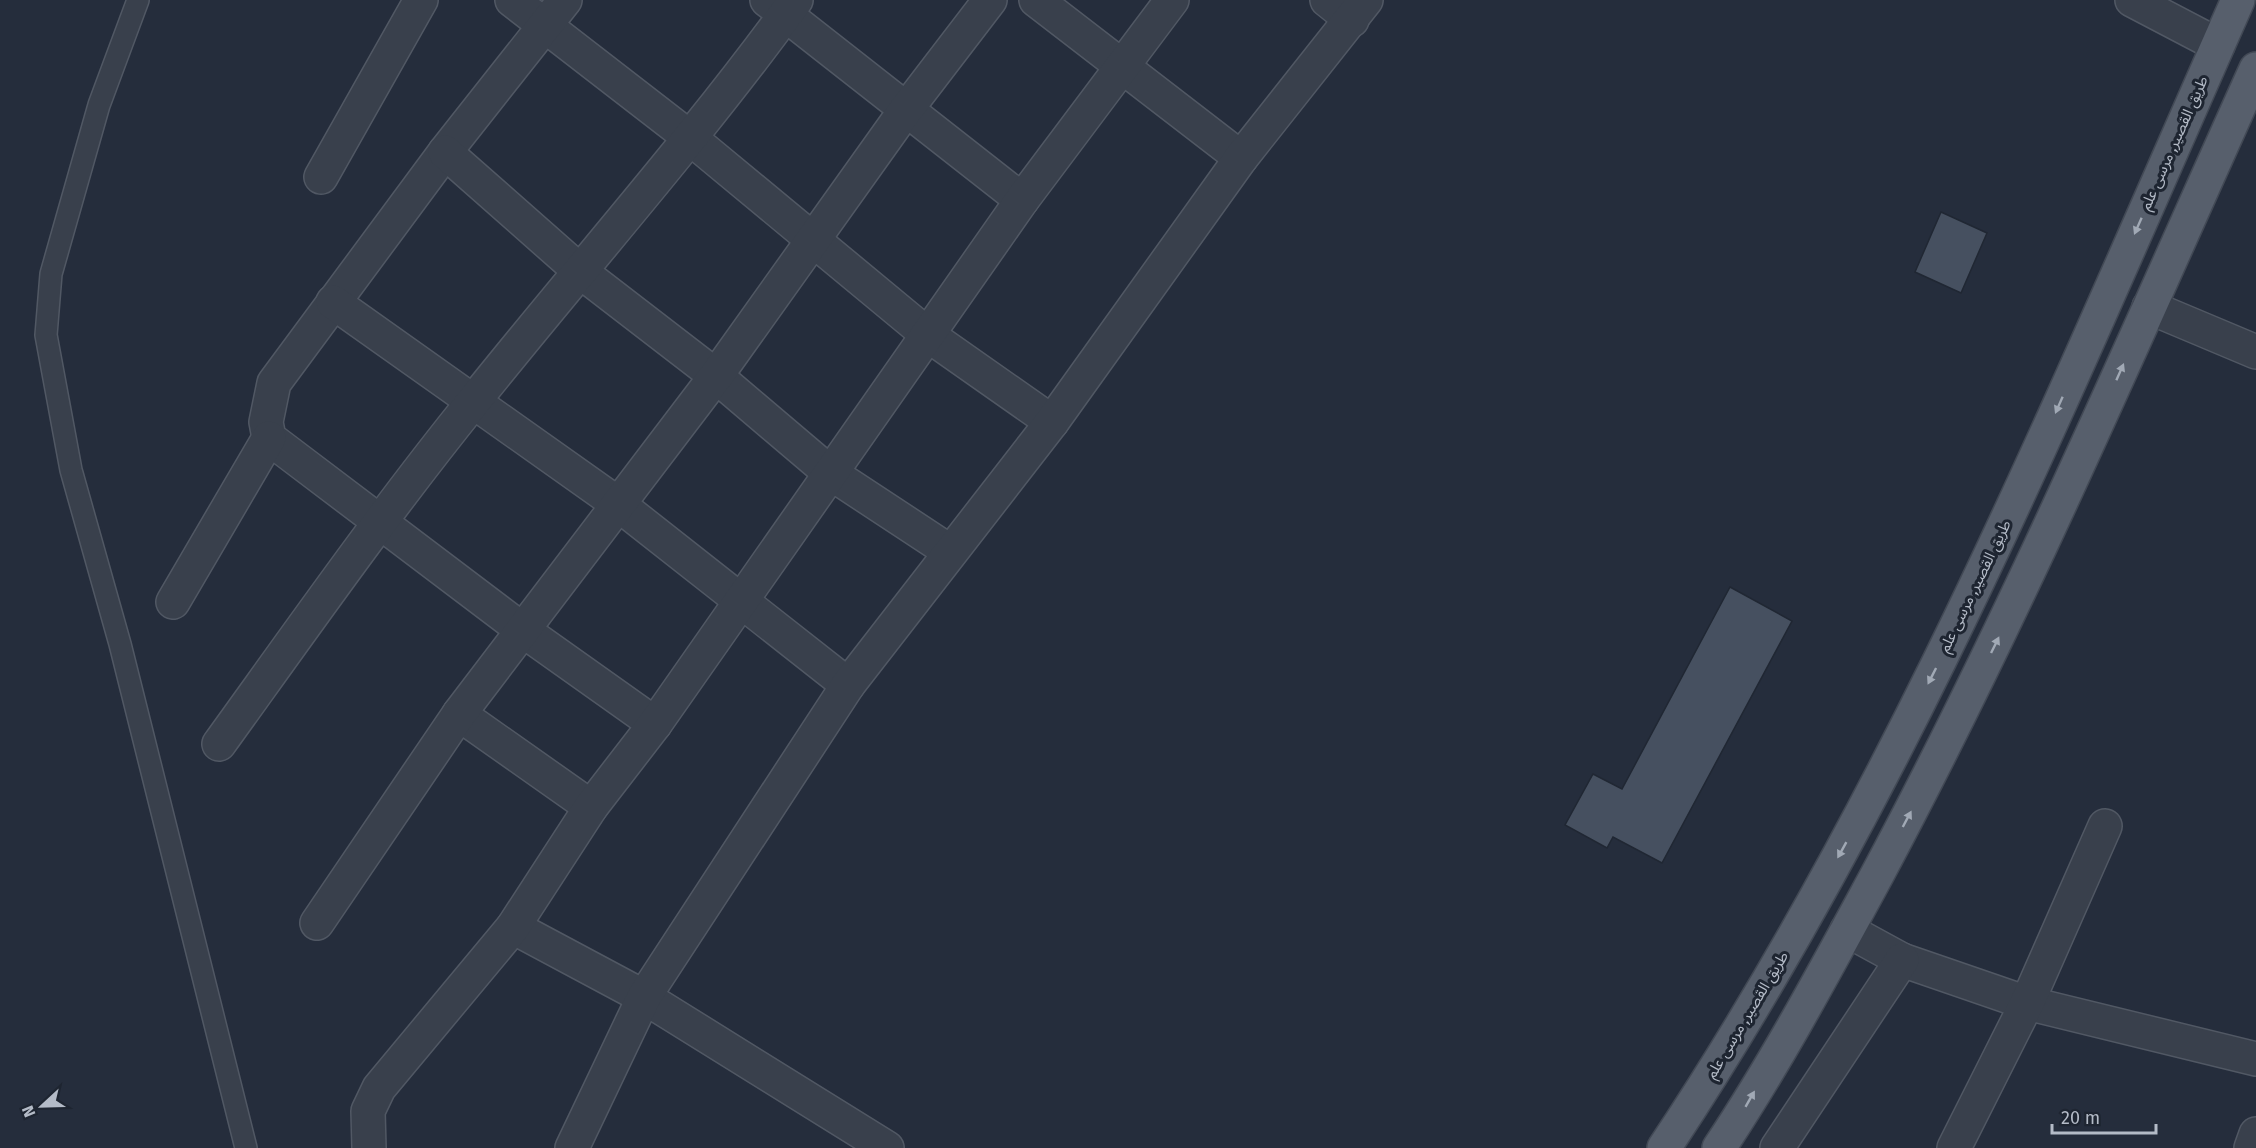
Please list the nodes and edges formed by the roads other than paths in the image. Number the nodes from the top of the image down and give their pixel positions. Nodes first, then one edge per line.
1 (138, 0) edge
2 (421, 0) edge
3 (512, 0) edge
4 (565, 0) edge
5 (990, 0) edge
6 (1036, 0) edge
7 (1172, 0) edge
8 (2133, 0) edge
9 (2238, 0) edge
10 (783, 5) edge
11 (1348, 7) edge
12 (543, 25) junction
13 (2218, 45) junction
14 (1122, 66) junction
15 (2256, 69) edge
16 (905, 111) junction
17 (689, 137) junction
18 (445, 153) junction
19 (1241, 158) junction
20 (321, 177) dead end
21 (1022, 200) junction
22 (813, 242) junction
23 (581, 272) junction
24 (333, 302) junction
25 (2149, 307) junction
26 (928, 335) junction
27 (2256, 352) edge
28 (716, 376) junction
29 (473, 401) junction
30 (1052, 422) junction
31 (269, 438) junction
32 (829, 472) junction
33 (618, 504) junction
34 (380, 521) junction
35 (949, 551) junction
36 (742, 600) junction
37 (173, 602) dead end
38 (524, 631) junction
39 (848, 685) junction
40 (459, 714) junction
41 (655, 724) junction
42 (219, 744) dead end
43 (591, 807) junction
44 (2105, 826) dead end
45 (317, 923) dead end
46 (513, 927) junction
47 (1847, 930) junction
48 (1902, 960) junction
49 (645, 997) junction
50 (2028, 1004) junction
51 (2256, 1059) edge
52 (2256, 1134) edge
53 (246, 1148) edge
54 (369, 1148) edge
55 (572, 1148) edge
56 (887, 1148) edge
57 (1664, 1148) edge
58 (1719, 1148) edge
59 (1778, 1148) edge
60 (1954, 1148) edge
61 (2252, 1148) edge

1 - 53 lane
2 - 20 street
3 - 12 street
4 - 12 street
5 - 16 street
6 - 14 street
7 - 14 street
8 - 13 street
9 - 13 main road, طريق القصير, مرسى علم
10 - 16 street
10 - 17 street
11 - 19 street
12 - 17 street
12 - 18 street
13 -> 57 main road, طريق القصير, مرسى علم
14 - 19 street
14 - 21 street
15 - 25 main road
16 - 21 street
16 - 22 street
17 - 22 street
17 - 23 street
18 - 23 street
18 - 24 street
19 - 30 street
21 - 26 street
22 - 26 street
22 - 28 street
23 - 28 street
23 - 29 street
24 - 29 street
24 - 31 street
25 - 27 street
47 -> 25 main road
26 - 30 street
26 - 32 street
28 - 32 street
28 - 33 street
29 - 33 street
29 - 34 street
30 - 35 street
31 - 34 street
31 - 37 street
32 - 35 street
32 - 36 street
33 - 36 street
33 - 38 street
34 - 38 street
34 - 42 street
35 - 39 street
36 - 39 street
36 - 41 street
38 - 40 street
38 - 41 street
39 - 49 street
40 - 43 street
40 - 45 street
41 - 43 street
43 - 46 street
44 - 50 street
46 - 49 street
46 - 54 street
47 - 48 street
58 -> 47 main road
48 - 50 street
48 - 59 street
49 - 55 street
49 - 56 street
50 - 51 street
50 - 60 street
52 - 61 street

